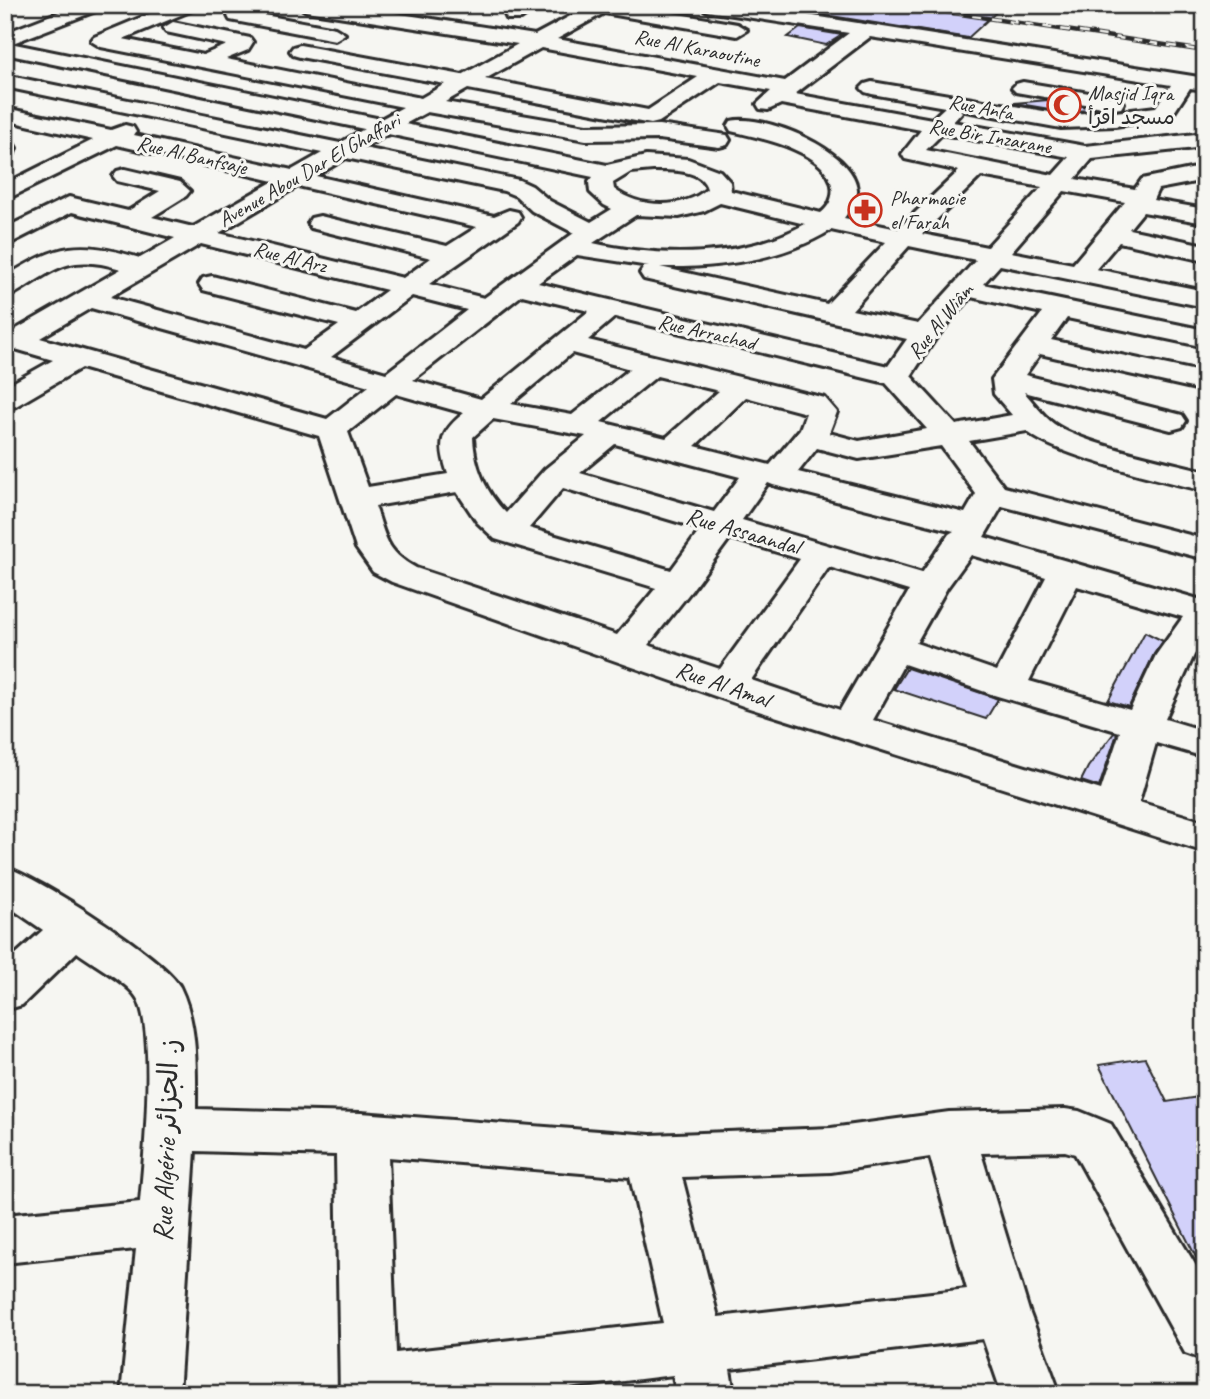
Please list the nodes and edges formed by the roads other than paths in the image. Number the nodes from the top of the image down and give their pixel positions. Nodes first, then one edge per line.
1 (69, 5) edge
2 (94, 5) edge
3 (188, 5) edge
4 (261, 5) edge
5 (306, 5) edge
6 (394, 5) edge
7 (532, 5) edge
8 (707, 5) edge
9 (604, 6) edge
10 (450, 11) dead end
11 (742, 11) junction
12 (237, 16) junction
13 (373, 16) junction
14 (659, 17) junction
15 (147, 23) junction
16 (429, 23) junction
17 (569, 26) junction
18 (716, 26) junction
19 (5, 30) edge
20 (866, 30) junction
21 (197, 32) junction
22 (751, 32) dead end
23 (481, 33) junction
24 (335, 34) junction
25 (629, 34) dead end
26 (5, 40) edge
27 (103, 41) junction
28 (396, 41) dead end
29 (931, 41) junction
30 (540, 42) junction
31 (820, 44) dead end
32 (5, 48) edge
33 (843, 48) junction
34 (985, 49) junction
35 (300, 51) junction
36 (447, 51) dead end
37 (595, 52) junction
38 (912, 57) dead end
39 (54, 60) junction
40 (1052, 60) junction
41 (205, 61) junction
42 (352, 61) junction
43 (654, 64) junction
44 (968, 65) dead end
45 (1115, 70) junction
46 (258, 71) junction
47 (892, 72) dead end
48 (714, 76) junction
49 (5, 81) edge
50 (950, 81) dead end
51 (467, 82) junction
52 (1195, 82) edge
53 (790, 87) junction
54 (659, 88) dead end
55 (873, 88) junction
56 (1023, 88) junction
57 (214, 91) junction
58 (58, 92) junction
59 (685, 93) junction
60 (528, 94) junction
61 (933, 98) junction
62 (1088, 99) junction
63 (961, 103) junction
64 (425, 105) junction
65 (1003, 110) junction
66 (1163, 112) junction
67 (163, 114) junction
68 (7, 115) edge
69 (651, 117) junction
70 (1115, 119) junction
71 (386, 126) junction
72 (937, 126) junction
73 (730, 133) junction
74 (116, 137) junction
75 (1205, 139) edge
76 (1147, 146) junction
77 (175, 150) junction
78 (342, 152) junction
79 (1085, 153) junction
80 (685, 166) junction
81 (976, 168) junction
82 (610, 173) junction
83 (1183, 176) edge
84 (295, 178) junction
85 (1057, 183) junction
86 (1205, 188) edge
87 (9, 191) edge
88 (716, 195) junction
89 (1140, 201) junction
90 (541, 206) junction
91 (632, 207) junction
92 (60, 209) junction
93 (1205, 216) edge
94 (130, 220) junction
95 (320, 223) dead end
96 (830, 223) junction
97 (498, 224) junction
98 (1112, 233) junction
99 (196, 235) junction
100 (904, 237) junction
101 (5, 238) edge
102 (384, 238) junction
103 (575, 244) junction
104 (266, 252) junction
105 (1205, 253) edge
106 (451, 255) junction
107 (995, 256) junction
108 (143, 267) junction
109 (337, 269) junction
110 (1079, 273) junction
111 (777, 282) junction
112 (8, 284) edge
113 (212, 284) junction
114 (408, 286) junction
115 (519, 286) junction
116 (965, 288) junction
117 (87, 299) junction
118 (1205, 299) edge
119 (489, 307) junction
120 (608, 309) junction
121 (1059, 309) junction
122 (834, 313) junction
123 (155, 319) junction
124 (360, 323) junction
125 (924, 334) junction
126 (11, 339) edge
127 (230, 339) junction
128 (736, 339) junction
129 (1205, 339) edge
130 (566, 343) junction
131 (1031, 344) junction
132 (77, 358) junction
133 (308, 361) junction
134 (652, 366) junction
135 (1201, 373) edge
136 (896, 377) junction
137 (1007, 379) junction
138 (710, 380) junction
139 (165, 383) junction
140 (392, 383) junction
141 (740, 387) junction
142 (5, 400) edge
143 (485, 409) junction
144 (1034, 421) junction
145 (1171, 421) junction
146 (593, 429) junction
147 (332, 430) junction
148 (948, 435) junction
149 (810, 437) junction
150 (671, 450) junction
151 (859, 450) junction
152 (1145, 466) junction
153 (463, 467) junction
154 (769, 474) junction
155 (556, 477) junction
156 (1205, 481) edge
157 (992, 494) junction
158 (859, 496) junction
159 (356, 499) junction
160 (720, 524) junction
161 (508, 532) junction
162 (968, 534) junction
163 (1205, 549) edge
164 (821, 554) junction
165 (1067, 571) junction
166 (679, 584) junction
167 (930, 586) junction
168 (1205, 612) edge
169 (893, 648) junction
170 (624, 650) junction
171 (1190, 658) edge
172 (728, 685) junction
173 (1007, 687) junction
174 (850, 726) junction
175 (1141, 728) junction
176 (1205, 744) edge
177 (1116, 810) junction
178 (1205, 837) edge
179 (5, 883) edge
180 (75, 928) junction
181 (5, 992) edge
182 (169, 1129) junction
183 (949, 1133) junction
184 (361, 1134) junction
185 (651, 1157) junction
186 (165, 1223) junction
187 (5, 1239) edge
188 (1001, 1311) junction
189 (1205, 1334) edge
190 (701, 1370) edge
191 (369, 1389) edge
192 (150, 1394) edge
193 (1031, 1394) edge

1 - 19 street
2 - 26 street
3 - 15 street
4 - 12 street
5 - 13 street, Rue Al Karaoutine
6 - 13 street
7 - 17 street
8 - 11 street
9 - 14 street
9 - 17 street, Avenue Abou Dar El Ghaffari
10 - 16 street
11 - 18 street
11 - 20 street
12 - 21 street
12 - 24 street
13 - 16 street, Rue Al Karaoutine
13 - 24 street
14 - 18 street
14 - 25 street
15 - 21 street
15 - 27 street
16 - 23 street, Rue Al Karaoutine
17 - 30 street, Avenue Abou Dar El Ghaffari
18 - 22 street
18 - 43 street
20 - 29 street
20 - 33 street
21 - 41 street
23 - 30 street, Rue Al Karaoutine
23 - 36 street
24 - 35 street
27 - 39 street
27 - 41 street
28 - 42 street
29 - 34 street
29 - 38 street
30 - 37 street, Rue Al Karaoutine
30 - 51 street, Avenue Abou Dar El Ghaffari
31 - 33 street
32 - 39 street
33 - 53 street
34 - 40 street
34 - 44 street
35 - 42 street
35 - 46 street
37 - 43 street, Rue Al Karaoutine
37 - 60 street
39 - 49 street
39 - 57 street
40 - 45 street
40 - 56 street
41 - 46 street
42 - 51 street
43 - 48 street, Rue Al Karaoutine
45 - 52 street
45 - 62 street
46 - 64 street
47 - 55 street
48 - 53 street, Rue Al Karaoutine
48 - 59 street
49 - 58 street
50 - 61 street
51 - 60 street
51 - 64 street, Avenue Abou Dar El Ghaffari
52 - 66 street
53 - 55 street, Rue Anfa
53 - 72 street, Rue Bir Inzarane
53 - 73 street
54 - 59 street
55 - 61 street, Rue Anfa
56 - 62 street
56 - 65 street
57 - 67 street
57 - 71 street
58 - 67 street
58 - 68 street
59 - 69 street
60 - 69 street
61 - 63 street, Rue Anfa
62 - 66 street
63 - 65 street, Rue Anfa
63 - 72 street
64 - 71 street, Avenue Abou Dar El Ghaffari
64 - 73 street
65 - 70 street, Rue Anfa
66 - 70 street, Rue Anfa
67 - 74 street
67 - 78 street
68 - 74 street, Rue Al Banfsaje
69 - 73 street
70 - 76 street
71 - 78 street, Avenue Abou Dar El Ghaffari
71 - 82 street
72 - 79 street, Rue Bir Inzarane
72 - 81 street
73 - 80 street
73 - 96 street
74 - 77 street, Rue Al Banfsaje
74 - 87 street
75 - 76 street, Rue Bir Inzarane
76 - 79 street, Rue Bir Inzarane
76 - 83 street
77 - 84 street, Rue Al Banfsaje
77 - 94 street
78 - 84 street, Avenue Abou Dar El Ghaffari
78 - 90 street
79 - 85 street, Rue Al Wiâm
80 - 82 street
80 - 88 street
81 - 85 street
81 - 100 street
82 - 91 street
83 - 86 street
83 - 89 street
84 - 97 street, Rue Al Banfsaje
84 - 99 street, Avenue Abou Dar El Ghaffari
85 - 89 street
85 - 107 street, Rue Al Wiâm
87 - 92 street, Rue Al Arz
88 - 91 street
88 - 96 street
89 - 93 street
89 - 98 street
90 - 97 street
90 - 103 street
91 - 103 street
92 - 94 street, Rue Al Arz
92 - 101 street
94 - 99 street, Rue Al Arz
95 - 102 street
96 - 100 street
96 - 103 street
96 - 111 street
97 - 106 street
98 - 105 street
98 - 110 street
99 - 104 street, Rue Al Arz
99 - 108 street, Avenue Abou Dar El Ghaffari
100 - 107 street
100 - 122 street
102 - 106 street
102 - 109 street
103 - 111 street
103 - 115 street
104 - 109 street, Rue Al Arz
104 - 113 street
106 - 114 street
107 - 110 street
107 - 116 street, Rue Al Wiâm
108 - 112 street
108 - 117 street, Avenue Abou Dar El Ghaffari
109 - 114 street, Rue Al Arz
110 - 118 street
111 - 122 street
111 - 128 street
113 - 123 street
113 - 124 street
114 - 119 street, Rue Al Arz
114 - 124 street
115 - 119 street
115 - 120 street, Rue Arrachad
116 - 121 street
116 - 125 street, Rue Al Wiâm
117 - 123 street
117 - 126 street, Avenue Abou Dar El Ghaffari
119 - 140 street
120 - 128 street, Rue Arrachad
120 - 130 street
121 - 129 street
121 - 131 street
122 - 125 street
123 - 127 street
124 - 133 street
125 - 136 street, Rue Al Wiâm
126 - 132 street
127 - 133 street
127 - 139 street
128 - 136 street, Rue Arrachad
128 - 138 street
130 - 134 street
130 - 143 street
131 - 135 street
131 - 137 street
132 - 139 street
132 - 142 street
133 - 140 street
134 - 138 street
134 - 146 street
135 - 145 street
136 - 148 street, Rue Al Wiâm
137 - 144 street
137 - 145 street
138 - 141 street
139 - 147 street
140 - 143 street
140 - 147 street
141 - 149 street
141 - 150 street
143 - 146 street
143 - 153 street
144 - 148 street
144 - 152 street
145 - 152 street
146 - 150 street
146 - 155 street
147 - 159 street, Rue Al Amal
148 - 151 street
148 - 157 street, Rue Al Wiâm
149 - 151 street
149 - 154 street
150 - 154 street
151 - 158 street
152 - 156 street
153 - 159 street
153 - 161 street
154 - 158 street
154 - 160 street
155 - 160 street, Rue Assaandal
155 - 161 street
157 - 162 street
157 - 163 street
158 - 162 street
159 - 170 street, Rue Al Amal
160 - 164 street, Rue Assaandal
160 - 166 street
161 - 166 street
162 - 165 street
162 - 167 street
164 - 167 street, Rue Assaandal
164 - 172 street
165 - 168 street
165 - 173 street
166 - 170 street
167 - 169 street
168 - 171 street
169 - 173 street
169 - 174 street
170 - 172 street, Rue Al Amal
171 - 175 street
172 - 174 street, Rue Al Amal
173 - 175 street
174 - 177 street, Rue Al Amal
175 - 176 street
175 - 177 street
177 - 178 street, Rue Al Amal
179 - 180 street, Rue Algérie ز. الجزائر
180 - 181 street
180 - 182 street, Rue Algérie ز. الجزائر
182 - 184 street
182 - 186 street, Rue Algérie ز. الجزائر
183 - 185 street
183 - 188 street
183 - 189 street
184 - 185 street
184 - 191 street
185 - 190 street
186 - 187 street
186 - 192 street, Rue Algérie ز. الجزائر
188 - 190 street
188 - 193 street
190 - 191 street

